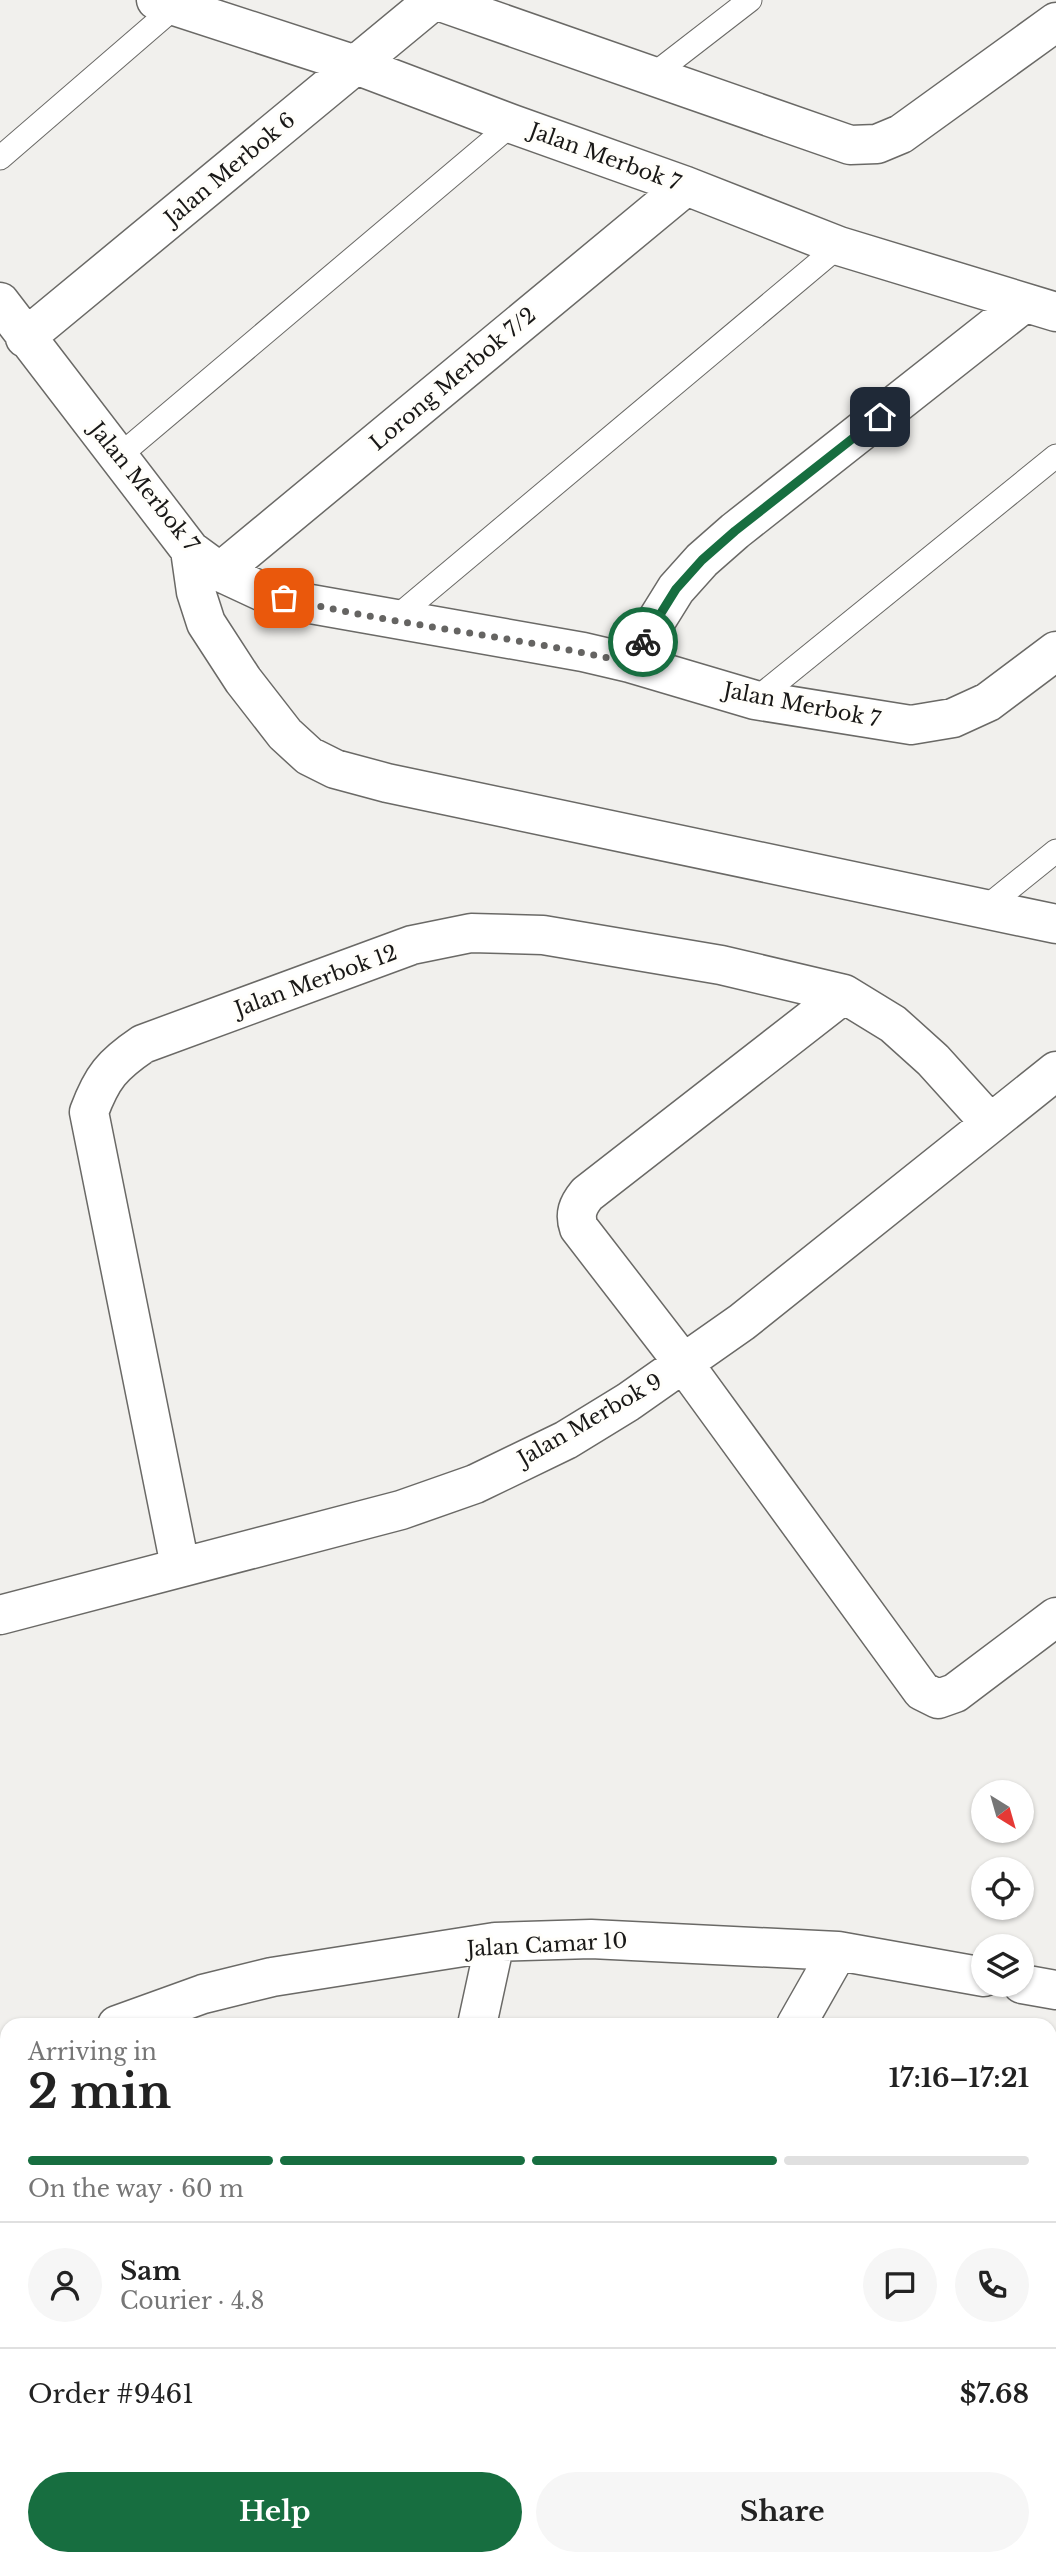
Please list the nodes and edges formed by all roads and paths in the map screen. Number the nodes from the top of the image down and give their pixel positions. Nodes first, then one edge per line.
1 (434, 0) edge
2 (750, 0) edge
3 (166, 3) edge
4 (1056, 22) edge
5 (356, 65) junction
6 (653, 75) junction
7 (512, 124) junction
8 (0, 158) edge
9 (686, 186) junction
10 (839, 246) junction
11 (0, 302) edge
12 (1040, 307) edge
13 (25, 338) junction
14 (119, 456) junction
15 (1056, 456) edge
16 (205, 561) junction
17 (393, 620) junction
18 (1056, 651) edge
19 (630, 663) junction
20 (755, 700) junction
21 (1056, 851) edge
22 (984, 909) junction
23 (1056, 924) edge
24 (844, 994) junction
25 (1056, 1072) edge
26 (990, 1122) junction
27 (684, 1364) junction
28 (180, 1566) junction
29 (0, 1615) edge
30 (1056, 1617) edge
31 (495, 1942) junction
32 (838, 1951) junction
33 (971, 1975) edge
34 (1034, 1986) edge
35 (1056, 1990) edge
36 (136, 2018) edge
37 (479, 2018) edge
38 (800, 2018) edge

1 - 5 street, Jalan Merbok 6
1 - 6 street
2 - 6 lane
3 - 5 street, Jalan Merbok 7
3 - 8 lane
4 - 6 street
5 - 7 street, Jalan Merbok 7
5 - 13 street, Jalan Merbok 6
7 - 9 street, Jalan Merbok 7
7 - 14 lane
9 - 10 street, Jalan Merbok 7
9 - 16 street, Lorong Merbok 7/2
10 - 12 street, Jalan Merbok 7
10 - 17 lane
11 - 13 street, Jalan Merbok 7
12 - 19 street
13 - 14 street, Jalan Merbok 7
14 - 16 street, Jalan Merbok 7
15 - 20 lane
16 - 17 street, Jalan Merbok 7
16 - 22 street
17 - 19 street, Jalan Merbok 7
18 - 20 street, Jalan Merbok 7
19 - 20 street, Jalan Merbok 7
21 - 22 lane
22 - 23 street
24 - 26 street, Jalan Merbok 12
24 - 27 street
24 - 28 street, Jalan Merbok 12
25 - 26 street, Jalan Merbok 9
26 - 27 street, Jalan Merbok 9
27 - 28 street, Jalan Merbok 9
27 - 30 street
28 - 29 street, Jalan Merbok 9
31 - 32 street, Jalan Camar 10
31 - 36 street, Jalan Camar 10
31 - 37 street
32 - 33 street, Jalan Camar 10
32 - 38 street
34 - 35 street

